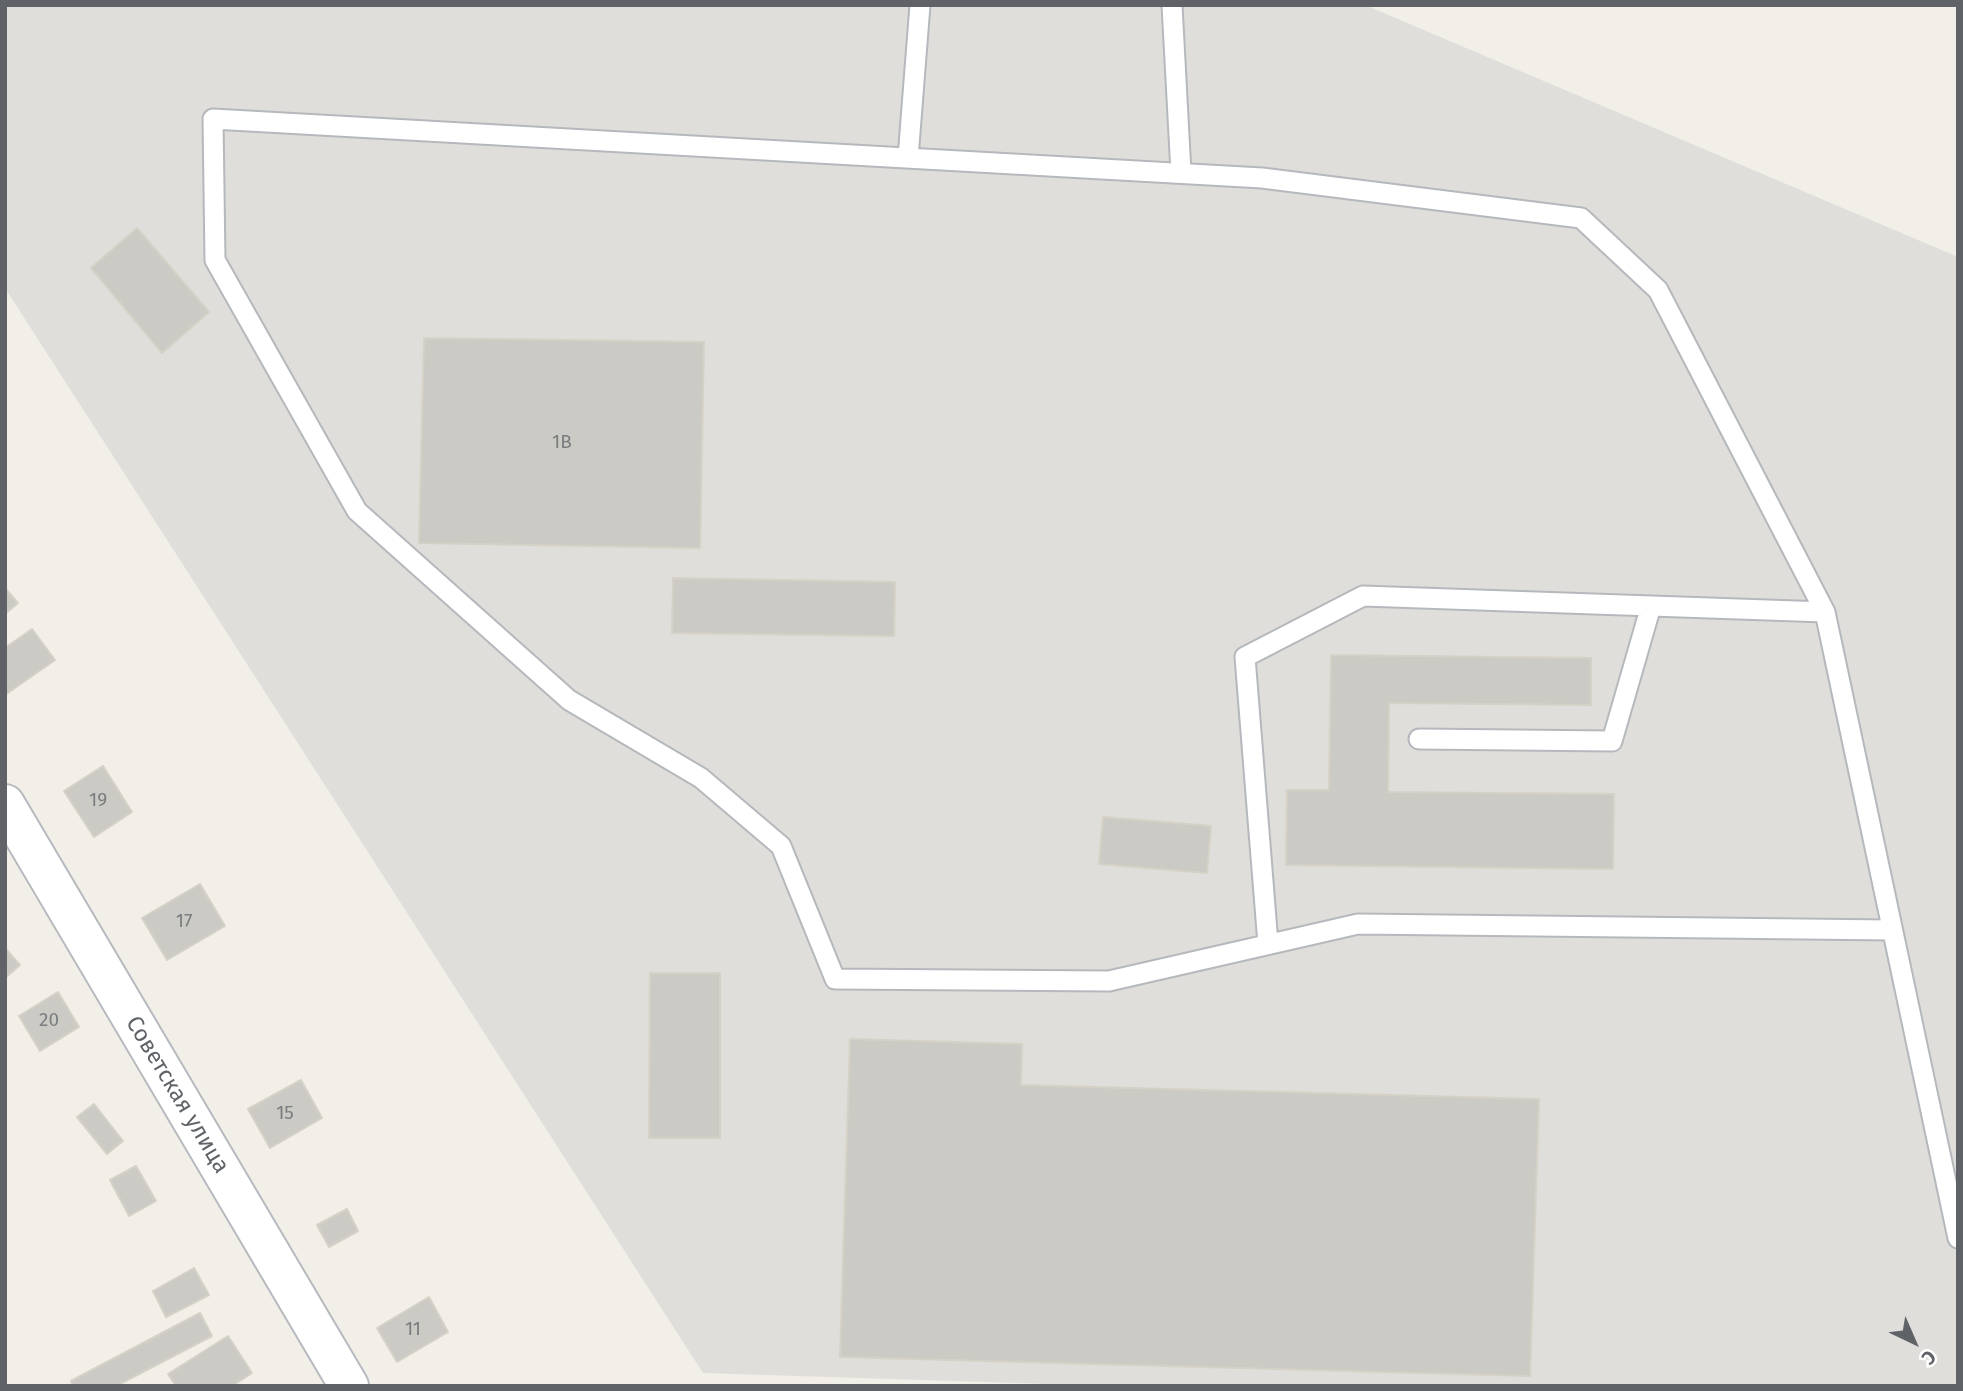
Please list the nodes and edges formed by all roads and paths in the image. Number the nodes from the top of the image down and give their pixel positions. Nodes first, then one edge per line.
1 (920, 5) edge
2 (1172, 5) edge
3 (908, 158) junction
4 (1181, 173) junction
5 (1651, 606) junction
6 (1825, 612) junction
7 (1419, 739) dead end
8 (5, 804) edge
9 (1891, 930) junction
10 (1268, 944) junction
11 (1958, 1238) edge
12 (349, 1386) edge

1 - 3 lane
2 - 4 lane
3 - 4 lane
3 - 10 lane
4 - 6 lane
5 - 6 lane
5 - 7 lane
5 - 10 lane
6 - 9 lane
8 - 12 street, Советская улица
9 - 10 lane
9 - 11 lane

